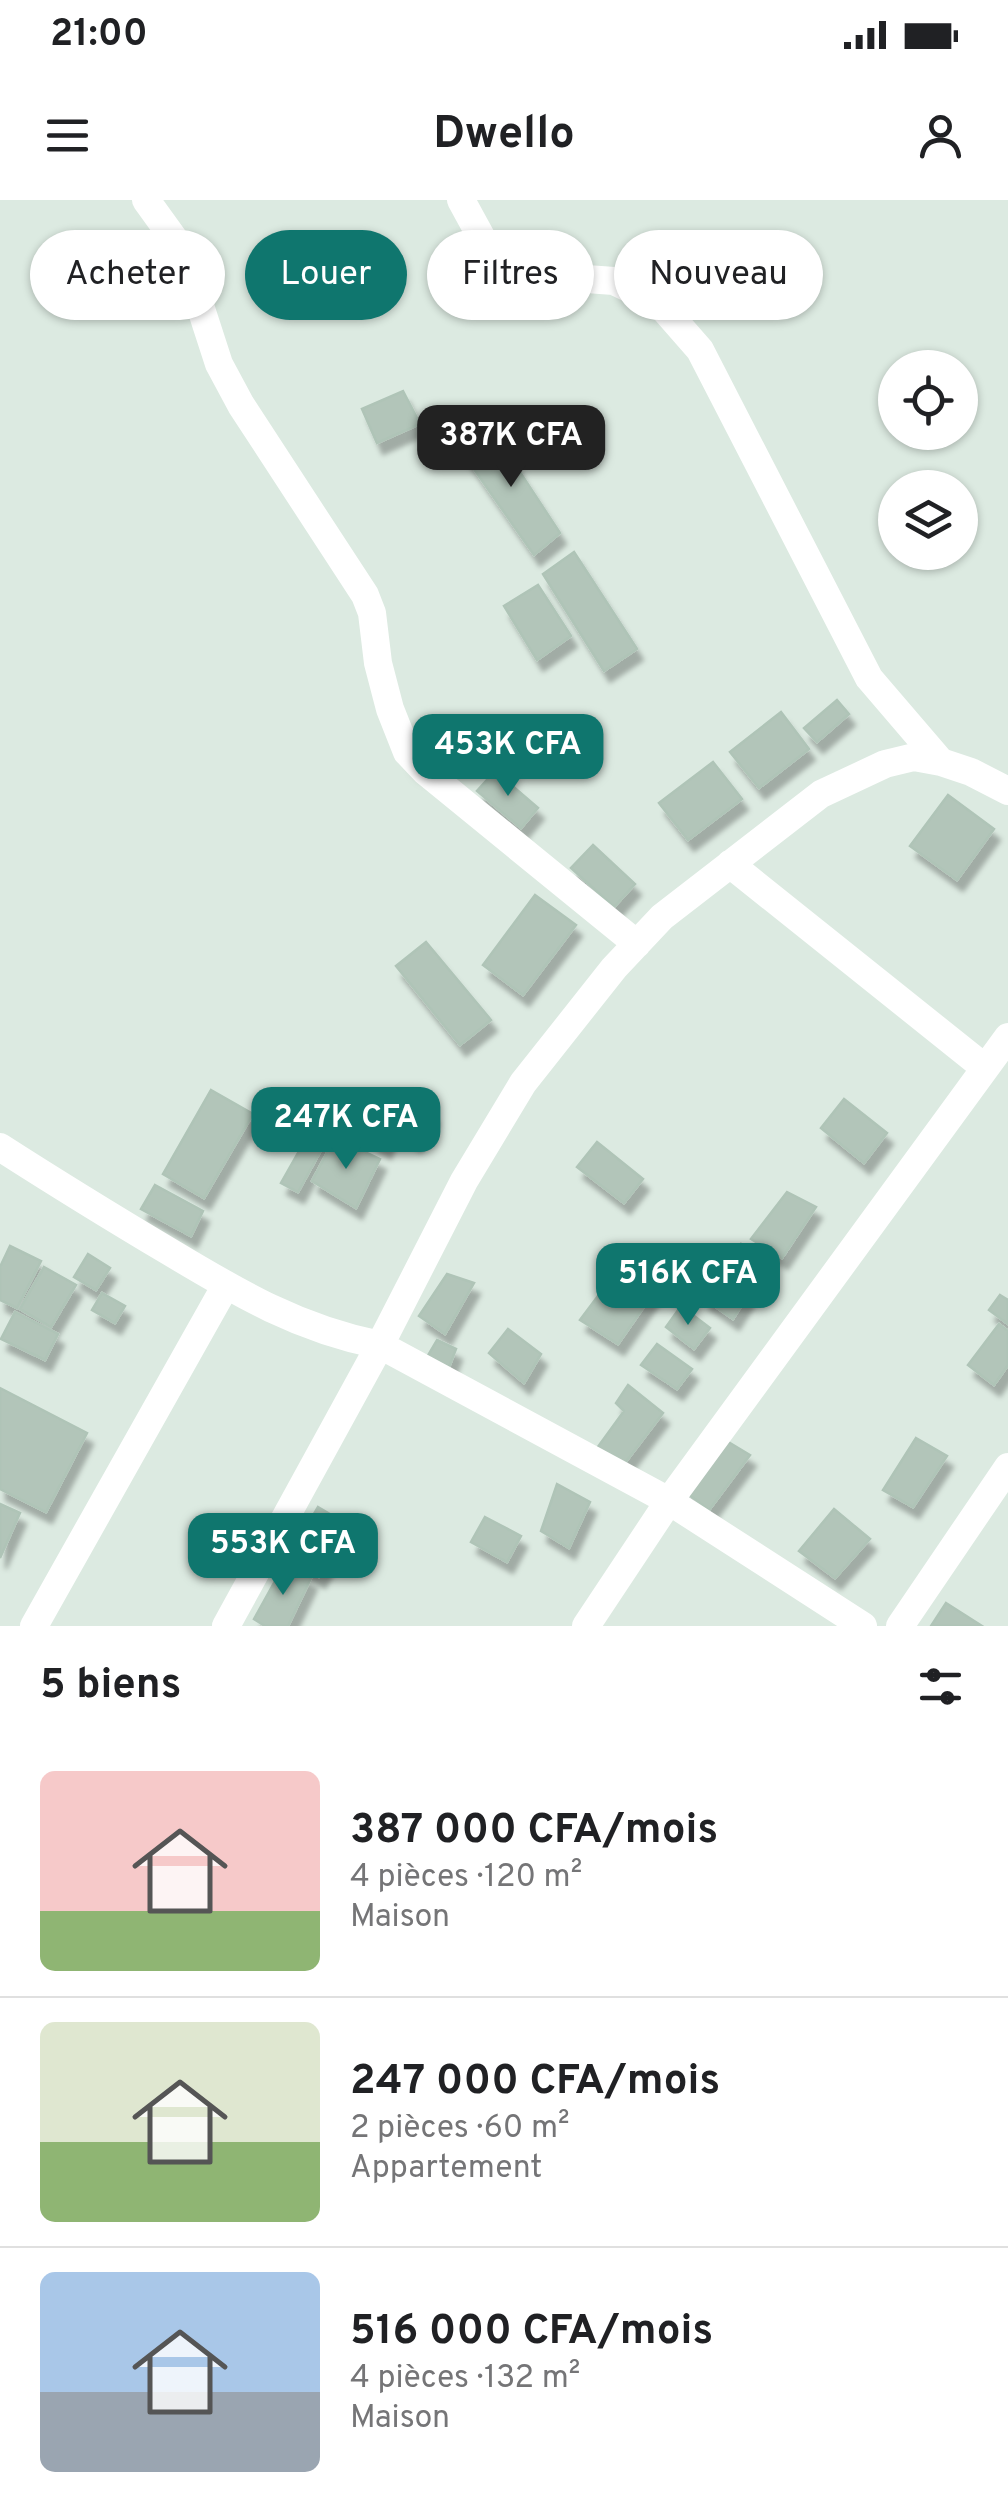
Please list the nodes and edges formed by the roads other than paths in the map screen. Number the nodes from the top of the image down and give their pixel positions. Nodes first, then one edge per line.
1 (146, 200) edge
2 (461, 200) edge
3 (941, 762) junction
4 (1008, 791) edge
5 (730, 864) junction
6 (637, 944) junction
7 (1008, 1037) edge
8 (985, 1068) junction
9 (0, 1147) edge
10 (226, 1286) junction
11 (380, 1346) junction
12 (1008, 1467) edge
13 (669, 1501) junction
14 (34, 1626) edge
15 (226, 1626) edge
16 (586, 1626) edge
17 (863, 1626) edge
18 (900, 1626) edge

1 - 6 street
2 - 3 street
3 - 4 street
3 - 5 street
5 - 6 street
5 - 8 street
6 - 11 street
7 - 8 street
8 - 13 street
9 - 10 street
10 - 11 street
10 - 14 street
11 - 13 street
11 - 15 street
12 - 18 street
13 - 16 street
13 - 17 street

